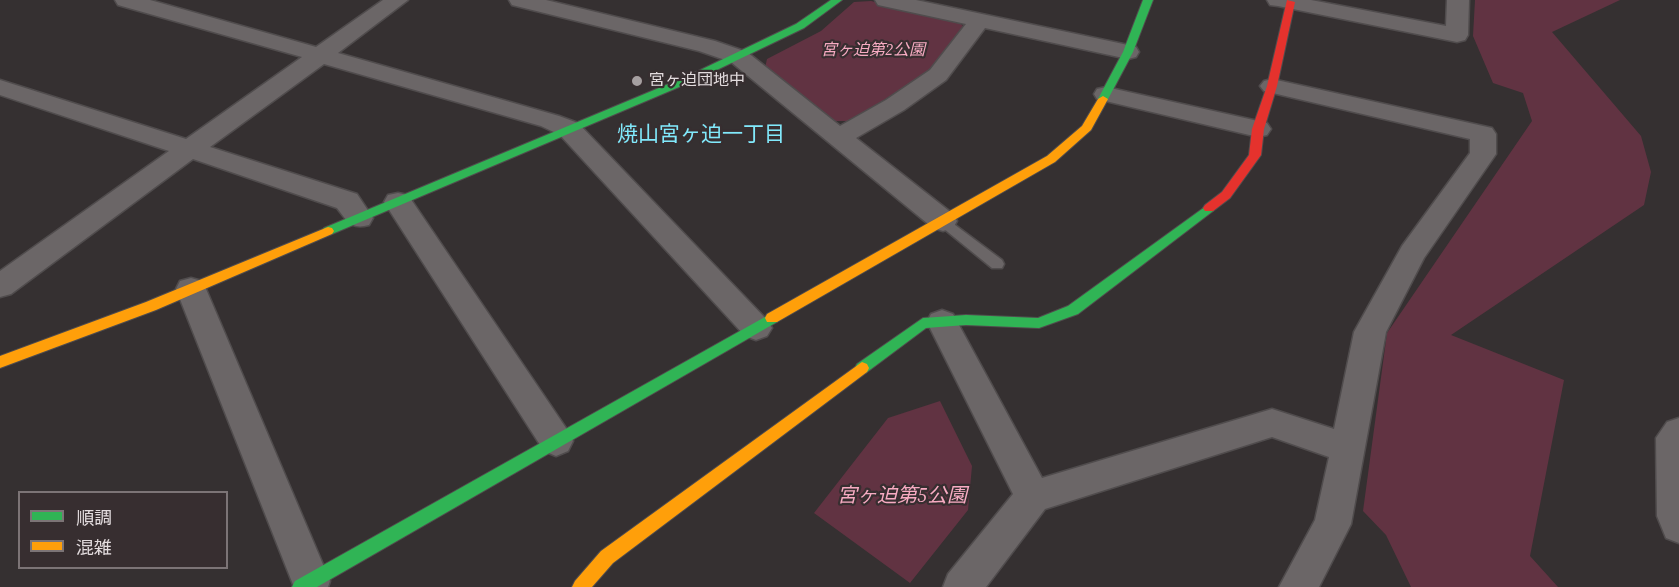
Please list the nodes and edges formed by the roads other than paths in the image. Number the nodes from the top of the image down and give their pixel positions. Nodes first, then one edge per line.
1 (126, 0) edge
2 (397, 0) edge
3 (520, 0) edge
4 (837, 0) edge
5 (886, 0) edge
6 (1148, 0) edge
7 (1458, 0) edge
8 (1284, 1) edge
9 (980, 20) junction
10 (1128, 52) junction
11 (320, 55) junction
12 (739, 57) junction
13 (1272, 86) junction
14 (0, 87) edge
15 (1106, 94) junction
16 (569, 129) junction
17 (1258, 129) junction
18 (839, 137) junction
19 (189, 149) junction
20 (398, 202) junction
21 (359, 218) junction
22 (944, 221) junction
23 (998, 264) dead end
24 (8, 271) edge
25 (191, 289) junction
26 (942, 322) junction
27 (756, 327) junction
28 (0, 362) edge
29 (1679, 432) edge
30 (556, 441) junction
31 (1349, 449) junction
32 (1033, 496) junction
33 (1679, 526) edge
34 (306, 584) edge
35 (581, 587) edge
36 (962, 587) edge
37 (1298, 587) edge

1 - 11 street
2 - 11 street
3 - 12 street
4 - 12 street
5 - 9 street
6 - 10 street
7 - 8 street
8 - 13 street
9 - 10 street
9 - 18 street
10 - 15 street
11 - 16 street
11 - 19 street
12 - 16 street
12 - 18 street
13 - 17 street
13 - 31 street
14 - 19 street
15 - 17 street
15 - 22 street
16 - 20 street
16 - 27 street
17 - 26 street
18 - 22 street
19 - 21 street
19 - 24 street
20 - 21 street
20 - 30 street
21 - 25 street
22 - 23 lane
22 - 27 street
25 - 28 street
25 - 34 street
26 - 32 street
26 - 35 street
27 - 30 street
29 - 33 street
30 - 34 street
31 - 32 street
31 - 37 street
32 - 36 street

